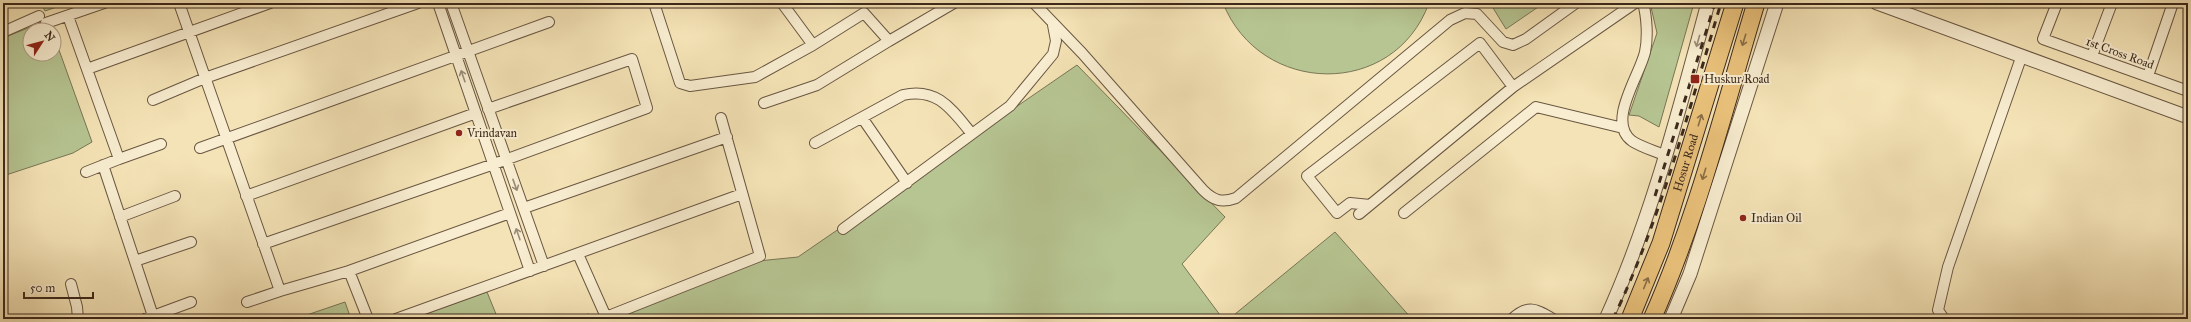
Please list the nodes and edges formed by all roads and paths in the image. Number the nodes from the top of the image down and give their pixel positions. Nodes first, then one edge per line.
1 (104, 3) edge
2 (179, 3) edge
3 (270, 3) edge
4 (418, 3) edge
5 (438, 3) edge
6 (451, 3) edge
7 (654, 3) edge
8 (782, 3) edge
9 (954, 3) edge
10 (1034, 3) edge
11 (1576, 3) edge
12 (1635, 3) edge
13 (1643, 3) edge
14 (1708, 3) edge
15 (1735, 3) edge
16 (1756, 3) edge
17 (1777, 3) edge
18 (1877, 3) edge
19 (2057, 3) edge
20 (2112, 3) edge
21 (2173, 3) edge
22 (68, 16) junction
23 (549, 22) dead end
24 (1053, 24) junction
25 (3, 32) edge
26 (189, 32) junction
27 (889, 41) junction
28 (813, 45) junction
29 (468, 52) junction
30 (2022, 55) junction
31 (456, 56) junction
32 (2092, 56) junction
33 (87, 69) junction
34 (2148, 76) junction
35 (205, 78) junction
36 (1513, 87) junction
37 (2188, 91) edge
38 (153, 100) dead end
39 (764, 104) dead end
40 (488, 109) junction
41 (476, 113) junction
42 (2188, 117) edge
43 (721, 118) dead end
44 (863, 119) junction
45 (1623, 128) junction
46 (972, 134) junction
47 (726, 137) junction
48 (227, 139) junction
49 (815, 143) dead end
50 (161, 144) dead end
51 (200, 148) dead end
52 (1666, 156) junction
53 (119, 159) junction
54 (506, 160) junction
55 (494, 164) junction
56 (103, 165) junction
57 (86, 172) dead end
58 (907, 183) junction
59 (742, 194) junction
60 (175, 196) dead end
61 (246, 196) junction
62 (1370, 205) junction
63 (524, 208) junction
64 (510, 212) junction
65 (1404, 213) dead end
66 (1359, 214) dead end
67 (120, 217) junction
68 (843, 229) dead end
69 (190, 242) dead end
70 (263, 244) junction
71 (578, 254) junction
72 (135, 261) junction
73 (544, 266) junction
74 (349, 271) junction
75 (530, 271) junction
76 (71, 284) dead end
77 (280, 292) junction
78 (191, 302) dead end
79 (247, 302) dead end
80 (1936, 314) edge
81 (149, 318) edge
82 (78, 319) edge
83 (368, 319) edge
84 (396, 319) edge
85 (1512, 319) edge
86 (1553, 319) edge
87 (1606, 319) edge
88 (1630, 319) edge
89 (1652, 319) edge
90 (1671, 319) edge
91 (1944, 319) edge

1 - 22 street
2 - 26 street
3 - 26 street
4 - 35 street
5 - 31 street
6 - 29 street
7 - 28 street
8 - 28 street
9 - 27 street
10 - 24 street
11 - 24 street
12 - 36 street
13 - 45 street
14 -> 52 street
88 -> 15 highway, Hosur Road
16 -> 89 highway, Hosur Road
17 - 90 street
18 - 30 street
19 - 32 street, 1st Cross Road
20 - 32 street
21 - 34 street
22 - 25 street
22 - 33 street
23 - 29 street
24 - 46 street
26 - 33 street
26 - 35 street
27 - 28 street
27 - 39 street
29 - 31 street
29 - 40 street
30 - 42 street
30 - 80 street
41 -> 31 street
31 - 48 street
32 - 34 street, 1st Cross Road
33 - 53 street
34 - 37 street, 1st Cross Road
35 - 38 street
35 - 48 street
36 - 62 street
36 - 62 street
40 - 54 street
40 - 54 street
41 - 55 street
41 - 61 street
43 - 47 street
44 - 46 street
44 - 49 street
44 - 58 street
45 - 52 street
45 - 65 street
46 - 58 street
47 - 59 street
47 - 63 street
48 - 51 street
48 - 61 street
50 - 53 street
52 - 87 street
53 - 56 street
54 - 55 street
54 -> 63 street
55 - 64 street
55 - 70 street
56 - 57 street
56 - 67 street
58 - 68 street
59 - 71 street
59 - 71 street
60 - 67 street
61 - 70 street
62 - 66 street
63 - 73 street
64 - 74 street
75 -> 64 street
67 - 72 street
69 - 72 street
70 - 77 street
71 - 73 street
72 - 81 street
73 - 75 street
74 - 77 street
74 - 83 street
75 - 84 street
76 - 82 street
77 - 79 street
78 - 81 street
80 - 91 street
85 - 86 street

